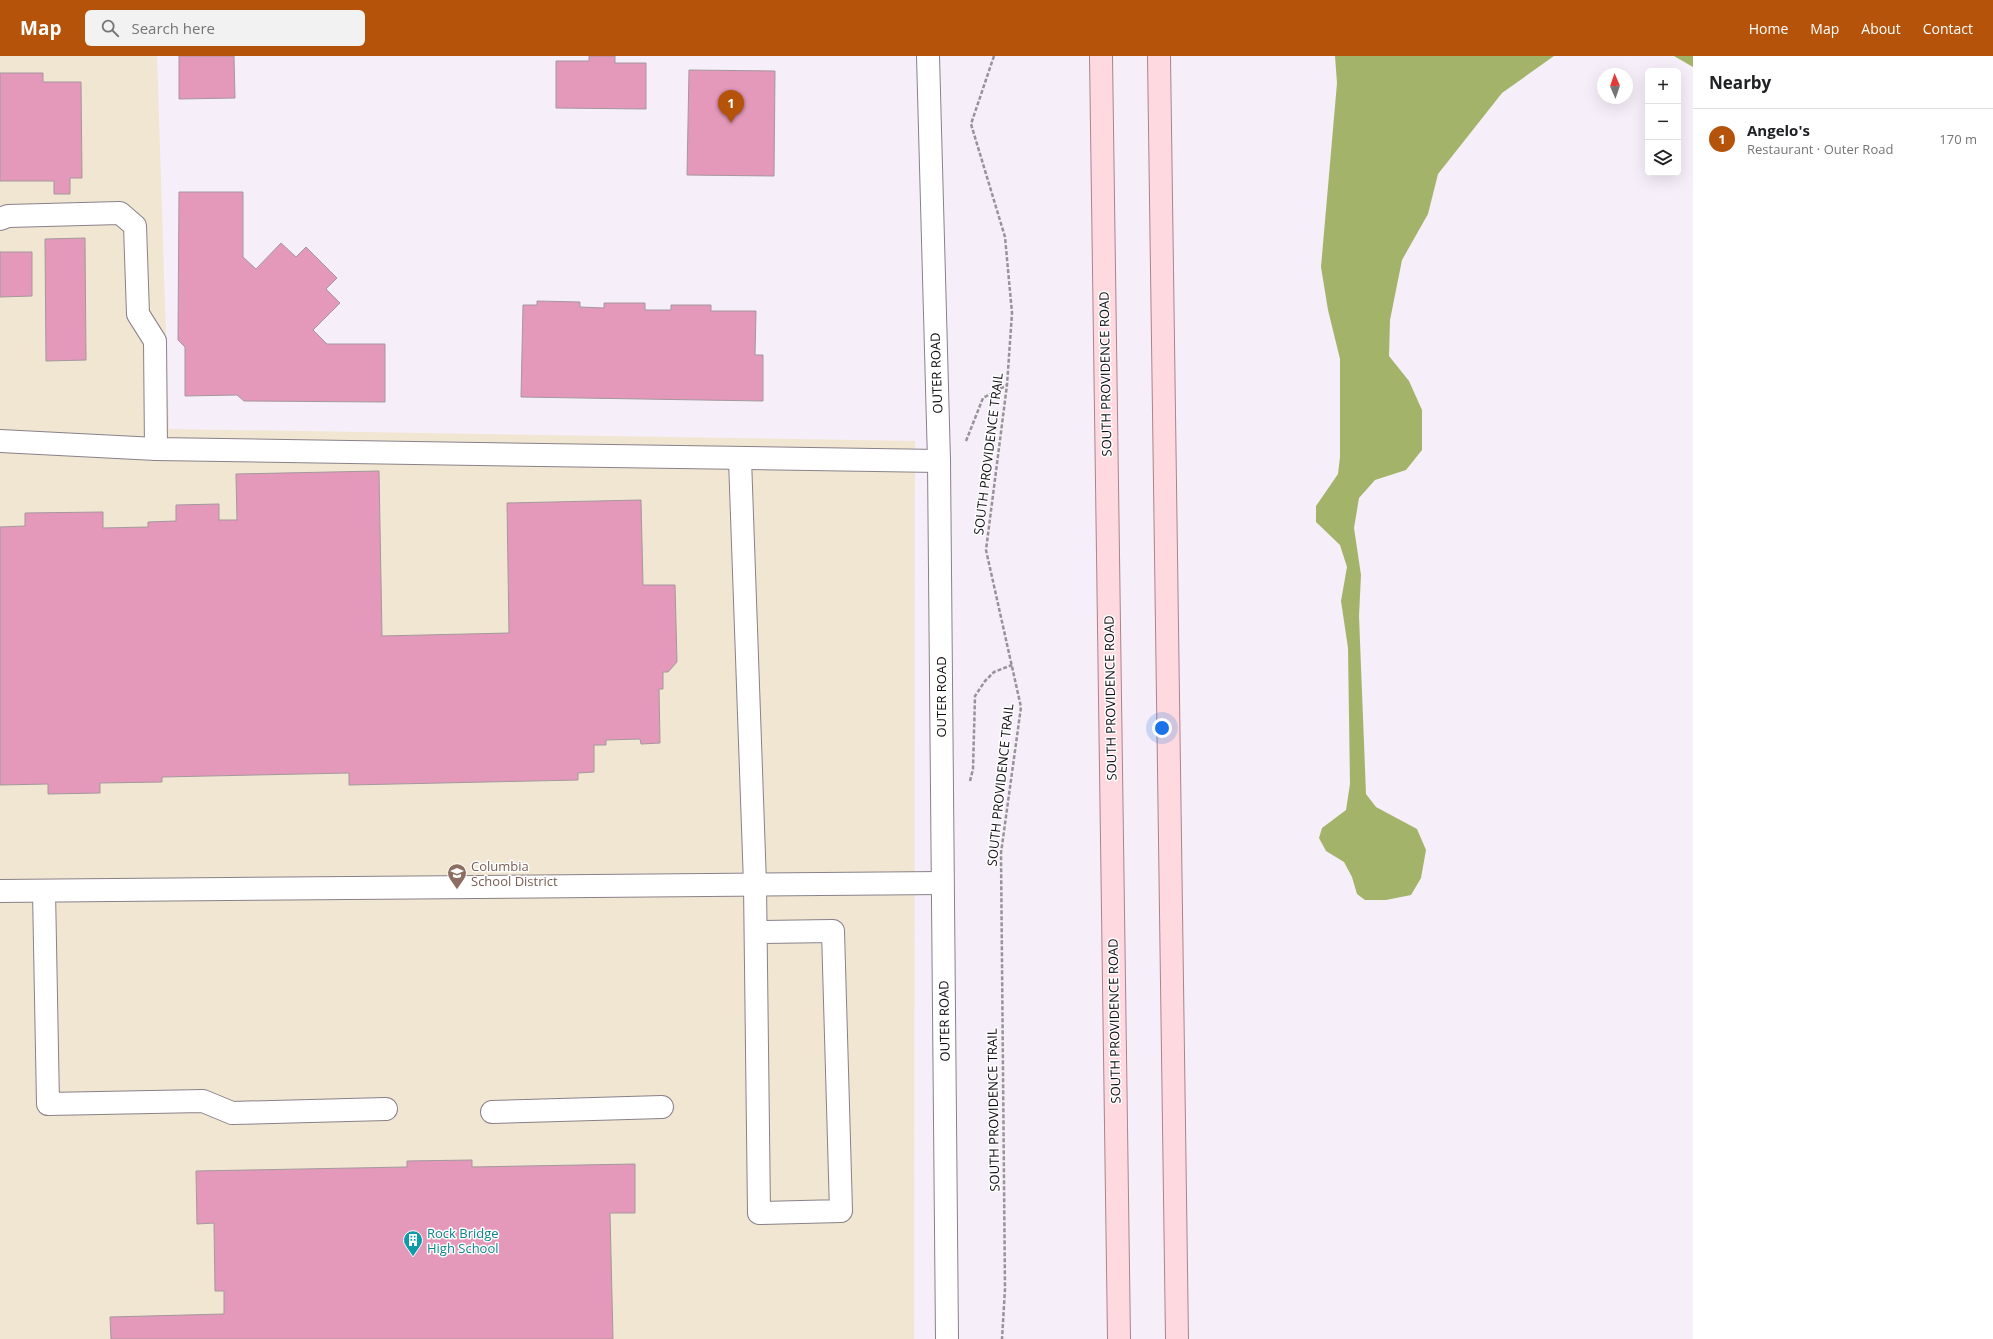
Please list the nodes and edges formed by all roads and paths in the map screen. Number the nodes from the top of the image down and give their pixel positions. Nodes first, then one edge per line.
1 (928, 56) edge
2 (994, 56) edge
3 (1101, 56) edge
4 (1159, 56) edge
5 (0, 219) edge
6 (1007, 385) junction
7 (0, 441) edge
8 (965, 444) dead end
9 (156, 449) junction
10 (740, 459) junction
11 (939, 461) junction
12 (1012, 665) junction
13 (969, 782) dead end
14 (942, 882) junction
15 (755, 884) junction
16 (0, 891) edge
17 (44, 891) junction
18 (756, 932) junction
19 (662, 1107) dead end
20 (386, 1109) dead end
21 (492, 1112) dead end
22 (947, 1339) edge
23 (1002, 1339) edge
24 (1119, 1339) edge
25 (1177, 1339) edge

1 - 11 street, OUTER ROAD
2 - 6 path, SOUTH PROVIDENCE TRAIL
3 - 24 main road, SOUTH PROVIDENCE ROAD
4 - 25 main road
5 - 9 street
6 - 8 path
6 - 12 path, SOUTH PROVIDENCE TRAIL
7 - 9 street
9 - 10 street
10 - 11 street
10 - 15 street
11 - 14 street, OUTER ROAD
12 - 13 path
12 - 23 path, SOUTH PROVIDENCE TRAIL
14 - 15 street
14 - 22 street, OUTER ROAD
15 - 17 street
15 - 18 street
16 - 17 street
17 - 20 street
18 - 18 street
19 - 21 street

